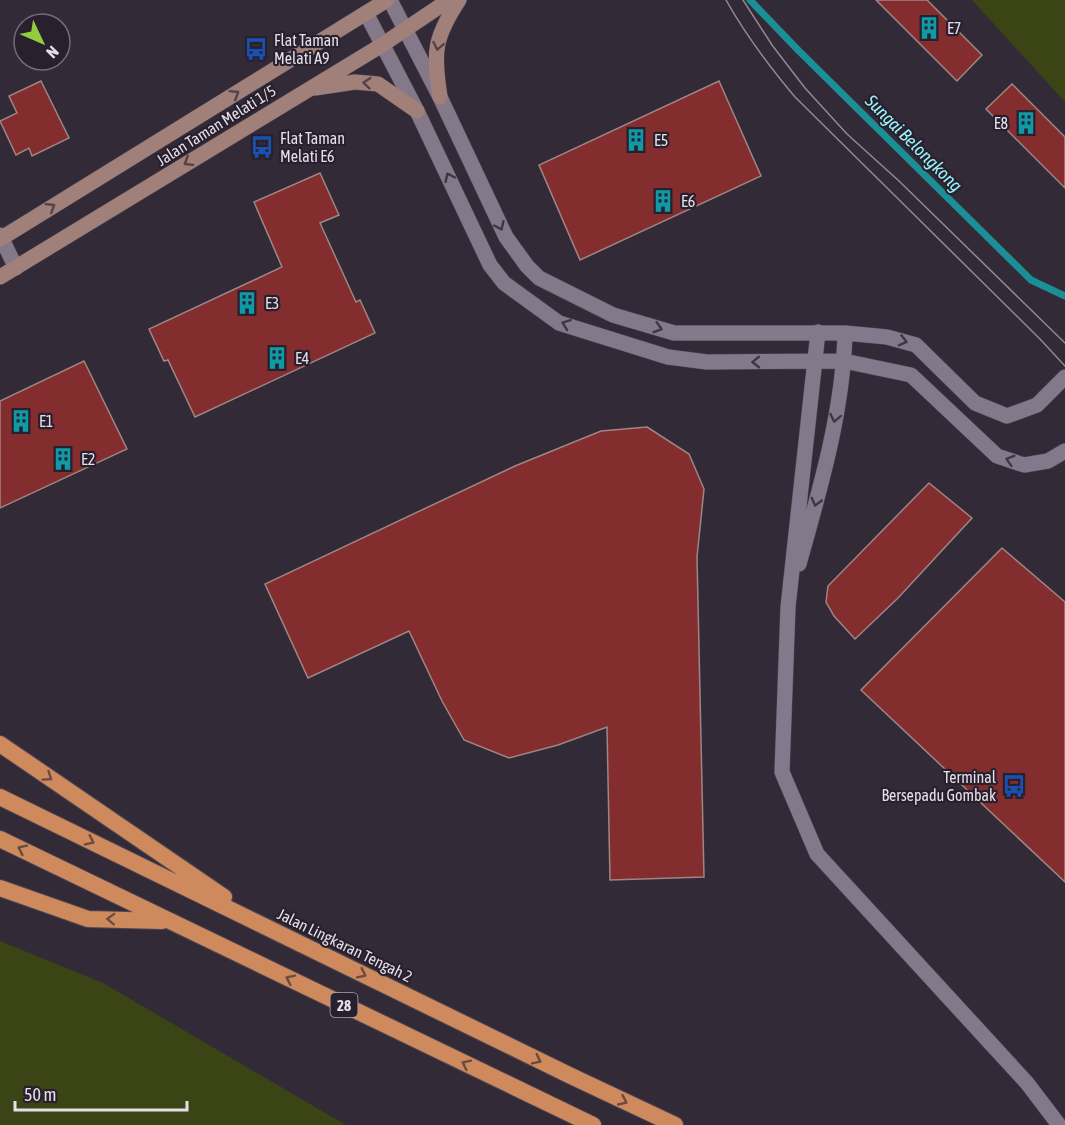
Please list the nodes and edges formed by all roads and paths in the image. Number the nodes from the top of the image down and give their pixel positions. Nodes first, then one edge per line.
1 (389, 0) edge
2 (449, 0) edge
3 (459, 0) edge
4 (366, 14) junction
5 (406, 29) junction
6 (382, 45) junction
7 (309, 89) junction
8 (440, 97) junction
9 (417, 111) junction
10 (0, 237) edge
11 (16, 268) junction
12 (0, 277) edge
13 (818, 332) junction
14 (845, 333) junction
15 (814, 361) junction
16 (844, 361) junction
17 (1065, 377) edge
18 (1065, 451) edge
19 (788, 607) junction
20 (0, 744) edge
21 (0, 797) edge
22 (0, 839) edge
23 (0, 888) edge
24 (169, 921) junction
25 (272, 930) junction
26 (592, 1125) edge
27 (675, 1125) edge
28 (1059, 1125) edge

1 - 4 main road, Jalan Taman Melati 1/5
1 - 5 street
2 - 5 main road, Jalan Taman Melati 1/5
3 -> 8 main road
4 - 6 street
10 -> 4 main road, Jalan Taman Melati 1/5
5 - 6 main road, Jalan Taman Melati 1/5
5 - 8 street
6 - 7 main road, Jalan Taman Melati 1/5
6 - 9 street
9 -> 7 main road
7 -> 11 main road, Jalan Taman Melati 1/5
8 -> 13 street
15 -> 9 street
10 - 11 street
11 - 12 main road, Jalan Taman Melati 1/5
13 - 14 street
13 - 15 street
14 - 16 street
14 -> 17 street
15 - 16 street
15 - 19 street
18 -> 16 street
16 -> 19 street
19 - 28 street
20 -> 25 highway
21 -> 25 highway, Jalan Lingkaran Tengah 2 / 28
24 -> 22 highway, 28
24 -> 23 highway
26 -> 24 highway, 28
25 -> 27 highway, Jalan Lingkaran Tengah 2 / 28

